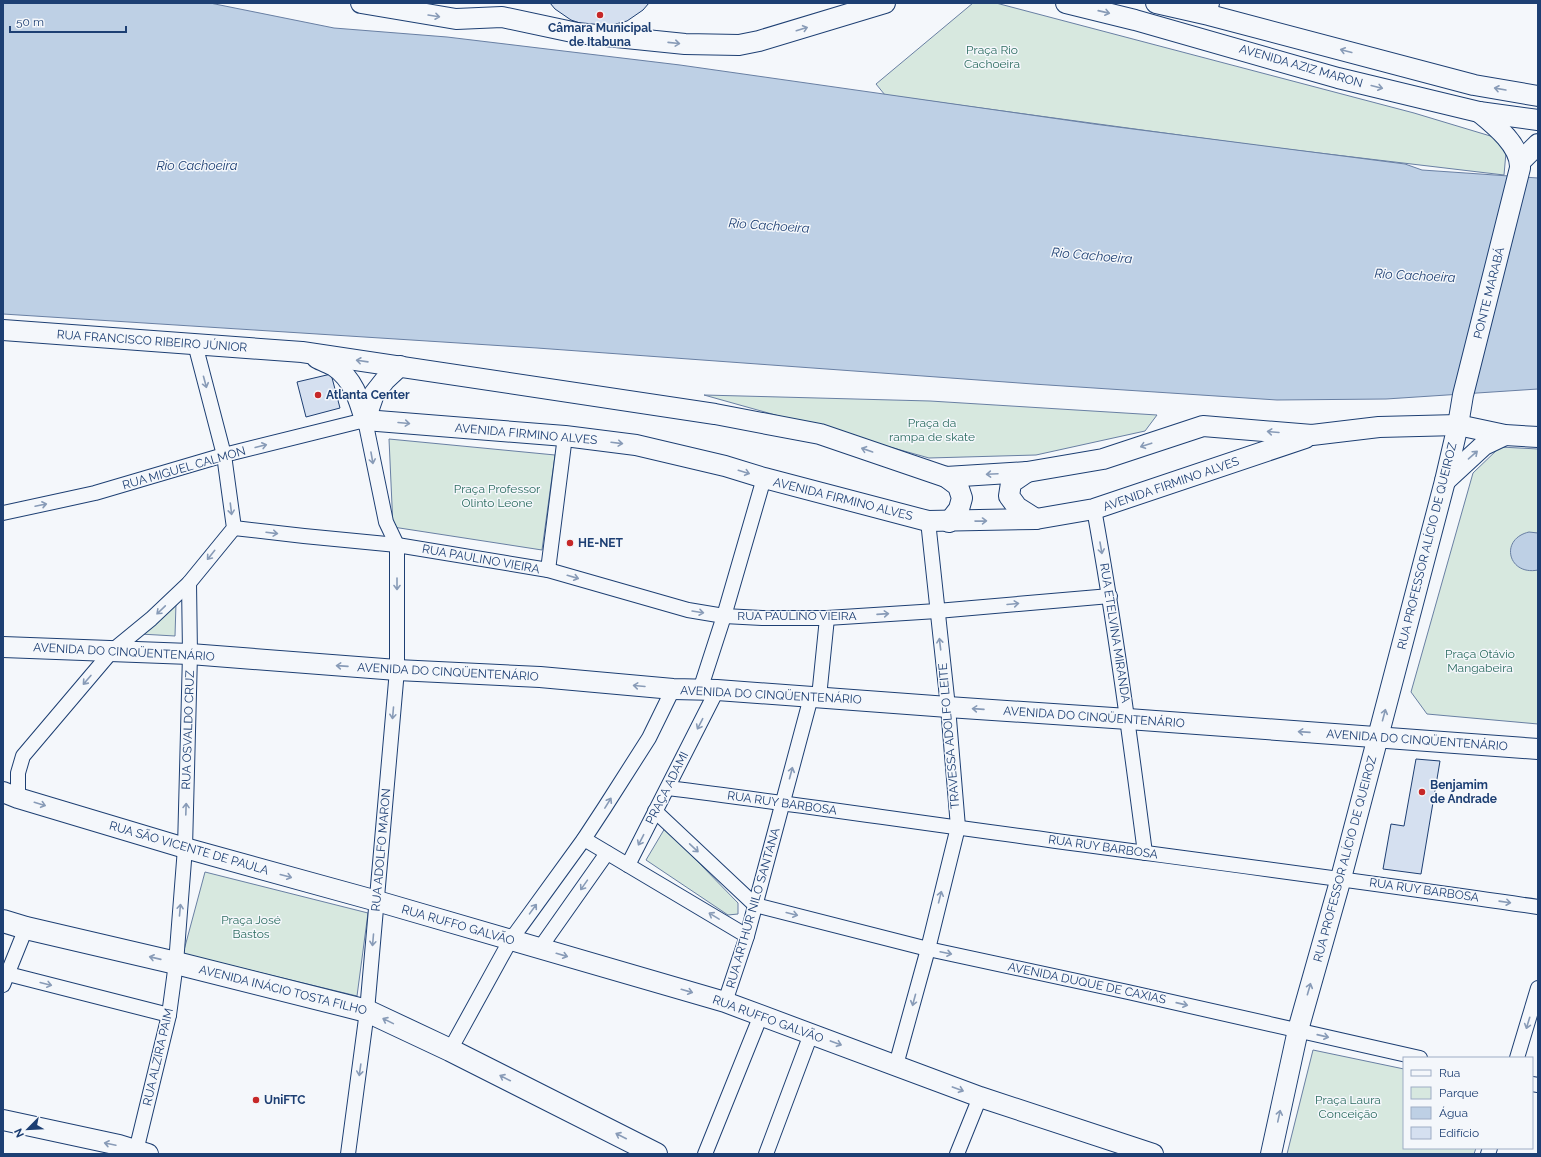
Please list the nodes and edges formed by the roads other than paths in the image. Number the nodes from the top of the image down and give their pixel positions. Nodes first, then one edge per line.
1 (362, 3) edge
2 (415, 3) edge
3 (486, 3) edge
4 (885, 3) edge
5 (1066, 3) edge
6 (1156, 3) edge
7 (396, 9) junction
8 (1211, 9) edge
9 (502, 17) junction
10 (1537, 93) edge
11 (1479, 112) junction
12 (1538, 120) edge
13 (1538, 144) edge
14 (1520, 164) junction
15 (3, 330) edge
16 (195, 344) junction
17 (302, 352) junction
18 (400, 366) junction
19 (365, 420) junction
20 (1458, 425) junction
21 (1505, 434) junction
22 (1312, 435) junction
23 (565, 436) junction
24 (1538, 437) edge
25 (224, 455) junction
26 (1027, 472) junction
27 (946, 477) junction
28 (764, 478) junction
29 (1445, 481) junction
30 (1094, 510) junction
31 (3, 513) edge
32 (1036, 519) junction
33 (928, 521) junction
34 (949, 522) junction
35 (234, 528) junction
36 (397, 545) junction
37 (548, 570) junction
38 (189, 582) junction
39 (1110, 596) junction
40 (936, 610) junction
41 (724, 616) junction
42 (827, 618) junction
43 (3, 646) edge
44 (112, 650) junction
45 (190, 654) junction
46 (397, 670) junction
47 (673, 689) junction
48 (708, 690) junction
49 (815, 697) junction
50 (948, 707) junction
51 (1128, 719) junction
52 (1378, 737) junction
53 (1538, 749) edge
54 (668, 788) junction
55 (11, 795) edge
56 (783, 802) junction
57 (655, 811) junction
58 (958, 828) junction
59 (584, 839) junction
60 (185, 848) junction
61 (607, 853) junction
62 (1145, 853) junction
63 (628, 865) junction
64 (1341, 878) junction
65 (377, 901) junction
66 (755, 905) junction
67 (1538, 906) edge
68 (3, 921) edge
69 (26, 928) junction
70 (747, 936) junction
71 (510, 941) junction
72 (540, 948) junction
73 (928, 949) junction
74 (176, 963) junction
75 (6, 980) edge
76 (1538, 988) edge
77 (725, 1002) junction
78 (367, 1011) junction
79 (169, 1015) junction
80 (761, 1015) junction
81 (1298, 1030) junction
82 (811, 1034) junction
83 (450, 1050) junction
84 (1416, 1057) edge
85 (1517, 1057) edge
86 (896, 1065) junction
87 (980, 1097) junction
88 (3, 1120) edge
89 (142, 1152) edge
90 (348, 1154) edge
91 (656, 1154) edge
92 (705, 1154) edge
93 (766, 1154) edge
94 (957, 1154) edge
95 (1153, 1154) edge
96 (1271, 1154) edge

1 - 7 main road
2 - 7 main road
3 - 9 main road
9 -> 4 main road
5 -> 11 main road, AVENIDA AZIZ MARON
6 - 8 main road, AVENIDA AZIZ MARON
7 -> 9 main road
10 -> 8 main road, AVENIDA AZIZ MARON
11 - 12 main road, AVENIDA AZIZ MARON
11 - 14 main road
13 - 14 main road
14 - 20 main road, PONTE MARABÁ
15 - 16 main road, RUA FRANCISCO RIBEIRO JÚNIOR
16 - 17 main road, RUA FRANCISCO RIBEIRO JÚNIOR
16 -> 25 street
18 -> 17 main road, RUA FRANCISCO RIBEIRO JÚNIOR
17 - 19 main road, RUA FRANCISCO RIBEIRO JÚNIOR
18 - 19 main road
27 -> 18 main road, AVENIDA FIRMINO ALVES
19 -> 23 main road, AVENIDA FIRMINO ALVES
25 -> 19 street, RUA MIGUEL CALMON
19 -> 36 street
20 - 21 main road, AVENIDA FIRMINO ALVES
20 - 22 main road, AVENIDA FIRMINO ALVES
20 - 29 main road, RUA PROFESSOR ALÍCIO DE QUEIROZ
21 - 24 main road, AVENIDA FIRMINO ALVES
29 -> 21 main road
22 -> 26 main road, AVENIDA FIRMINO ALVES
22 - 30 main road, AVENIDA FIRMINO ALVES
23 -> 28 main road, AVENIDA FIRMINO ALVES
23 - 37 street
31 -> 25 street, RUA MIGUEL CALMON
25 -> 35 street
26 -> 27 main road, AVENIDA FIRMINO ALVES
26 - 32 main road
27 - 34 main road
28 - 33 main road, AVENIDA FIRMINO ALVES
28 - 41 street, PRAÇA ADAMI
52 -> 29 main road, RUA PROFESSOR ALÍCIO DE QUEIROZ
30 - 32 main road, AVENIDA FIRMINO ALVES
30 -> 39 street, RUA ETELVINA MIRANDA
34 -> 32 main road, AVENIDA FIRMINO ALVES
33 - 34 main road, AVENIDA FIRMINO ALVES
33 - 40 street, TRAVESSA ADOLFO LEITE
35 -> 36 street, RUA PAULINO VIEIRA
35 -> 38 street
36 - 37 street, RUA PAULINO VIEIRA
36 -> 46 street, RUA ADOLFO MARON
37 -> 41 street, RUA PAULINO VIEIRA
38 -> 44 street
38 - 45 street, RUA OSVALDO CRUZ
40 -> 39 street, RUA PAULINO VIEIRA
39 - 51 street, RUA ETELVINA MIRANDA
42 -> 40 street, RUA PAULINO VIEIRA
50 -> 40 street, TRAVESSA ADOLFO LEITE
41 - 42 street, RUA PAULINO VIEIRA
41 - 48 street, PRAÇA ADAMI
42 - 49 street, RUA ARTHUR NILO SANTANA
43 - 44 main road, AVENIDA DO CINQÜENTENÁRIO
44 - 45 main road, AVENIDA DO CINQÜENTENÁRIO
44 -> 55 street
46 -> 45 main road, AVENIDA DO CINQÜENTENÁRIO
60 -> 45 street, RUA OSVALDO CRUZ
47 -> 46 main road, AVENIDA DO CINQÜENTENÁRIO
46 -> 65 street, RUA ADOLFO MARON
47 - 48 main road, AVENIDA DO CINQÜENTENÁRIO
59 -> 47 street
48 - 49 main road, AVENIDA DO CINQÜENTENÁRIO
48 -> 54 street, PRAÇA ADAMI
49 - 50 main road, AVENIDA DO CINQÜENTENÁRIO
56 -> 49 street, RUA ARTHUR NILO SANTANA
51 -> 50 main road, AVENIDA DO CINQÜENTENÁRIO
50 - 58 street, TRAVESSA ADOLFO LEITE
52 -> 51 main road, AVENIDA DO CINQÜENTENÁRIO
51 - 62 street, RUA ETELVINA MIRANDA
52 - 53 main road, AVENIDA DO CINQÜENTENÁRIO
52 - 64 main road, RUA PROFESSOR ALÍCIO DE QUEIROZ
54 - 56 street, RUA RUY BARBOSA
54 - 57 street, PRAÇA ADAMI
55 -> 60 main road, RUA SÃO VICENTE DE PAULA
56 - 58 street, RUA RUY BARBOSA
56 - 66 street, RUA ARTHUR NILO SANTANA
57 -> 63 street, PRAÇA ADAMI
57 -> 66 street
58 - 62 street, RUA RUY BARBOSA
73 -> 58 street, TRAVESSA ADOLFO LEITE
59 - 61 street
71 -> 59 street
60 -> 65 main road, RUA SÃO VICENTE DE PAULA
74 -> 60 street
61 - 63 street
61 -> 72 street
62 - 64 street, RUA RUY BARBOSA
70 -> 63 street
64 -> 67 street, RUA RUY BARBOSA
81 -> 64 main road, RUA PROFESSOR ALÍCIO DE QUEIROZ
65 - 71 main road, RUA RUFFO GALVÃO
65 -> 78 street, RUA ADOLFO MARON
66 - 70 street, RUA ARTHUR NILO SANTANA
66 -> 73 street, AVENIDA DUQUE DE CAXIAS
68 - 69 main road, AVENIDA INÁCIO TOSTA FILHO
74 -> 69 main road, AVENIDA INÁCIO TOSTA FILHO
69 - 75 street
70 - 77 street, RUA ARTHUR NILO SANTANA
71 - 72 main road, RUA RUFFO GALVÃO
71 - 83 street
72 -> 77 main road, RUA RUFFO GALVÃO
73 -> 81 street, AVENIDA DUQUE DE CAXIAS
73 -> 86 street, TRAVESSA ADOLFO LEITE
74 - 78 main road, AVENIDA INÁCIO TOSTA FILHO
74 - 79 street, RUA ALZIRA PAIM
75 -> 79 street
76 -> 85 street
77 - 80 main road, RUA RUFFO GALVÃO
83 -> 78 main road, AVENIDA INÁCIO TOSTA FILHO
78 -> 90 street, RUA ADOLFO MARON
79 - 89 street, RUA ALZIRA PAIM
80 - 82 main road, RUA RUFFO GALVÃO
80 - 92 street
81 -> 84 street, AVENIDA DUQUE DE CAXIAS
96 -> 81 main road, RUA PROFESSOR ALÍCIO DE QUEIROZ
82 -> 86 main road, RUA RUFFO GALVÃO
82 - 93 street
91 -> 83 main road, AVENIDA INÁCIO TOSTA FILHO
86 -> 87 main road, RUA RUFFO GALVÃO
87 - 94 street
87 - 95 main road, RUA RUFFO GALVÃO
89 -> 88 main road

